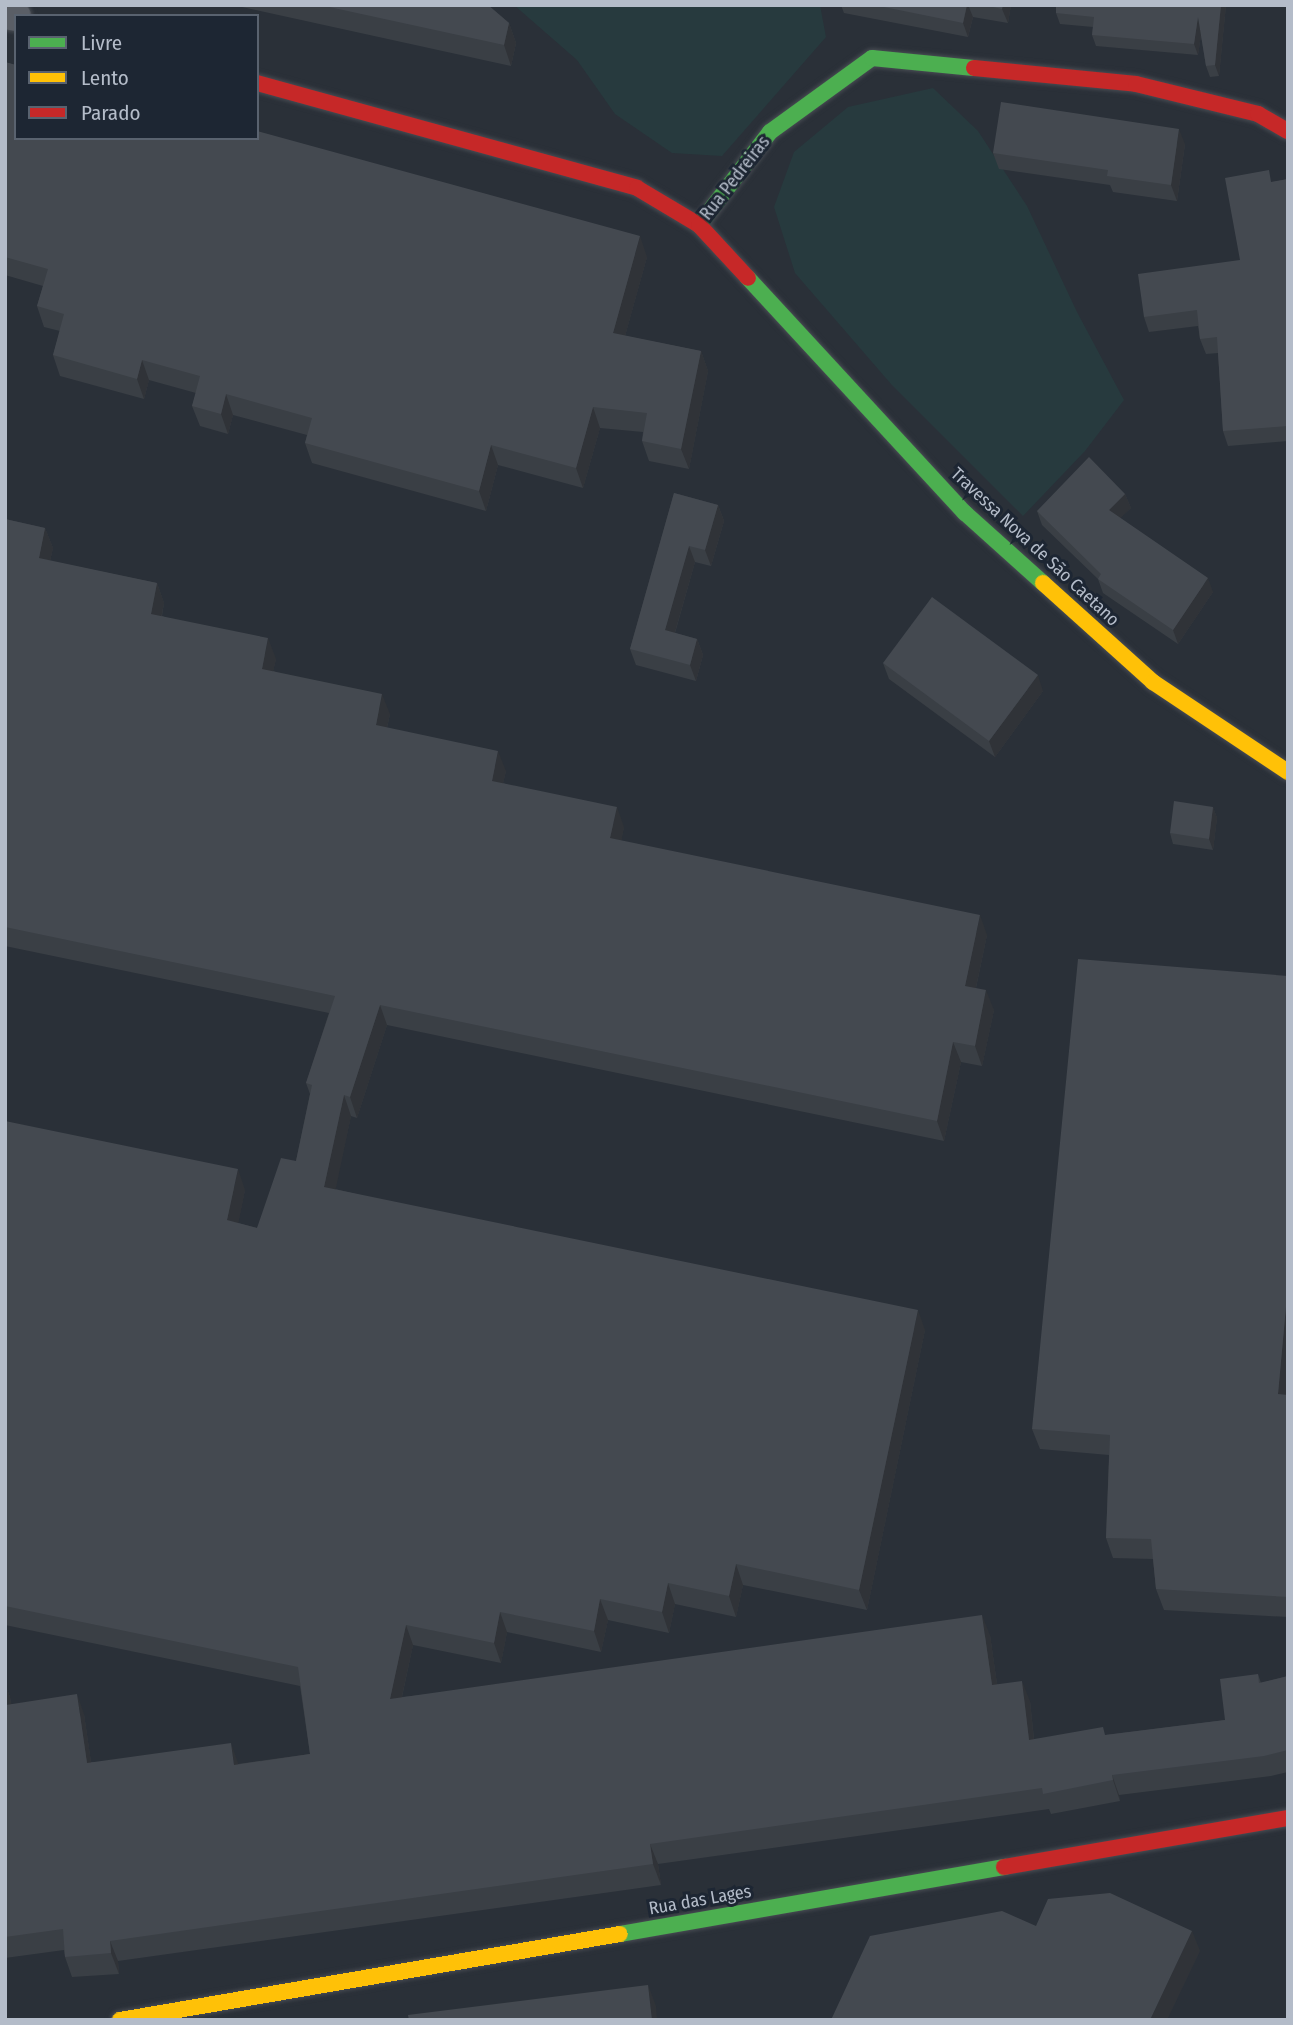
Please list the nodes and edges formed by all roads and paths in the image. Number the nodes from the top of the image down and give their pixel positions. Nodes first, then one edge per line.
1 (259, 84) edge
2 (1288, 131) edge
3 (699, 225) junction
4 (1288, 772) edge
5 (1288, 1818) edge
6 (120, 2020) edge

1 - 3 street, Rua Pedreiras
2 - 3 street, Rua Pedreiras
3 - 4 street, Travessa Nova de São Caetano
5 - 6 street, Rua das Lages

